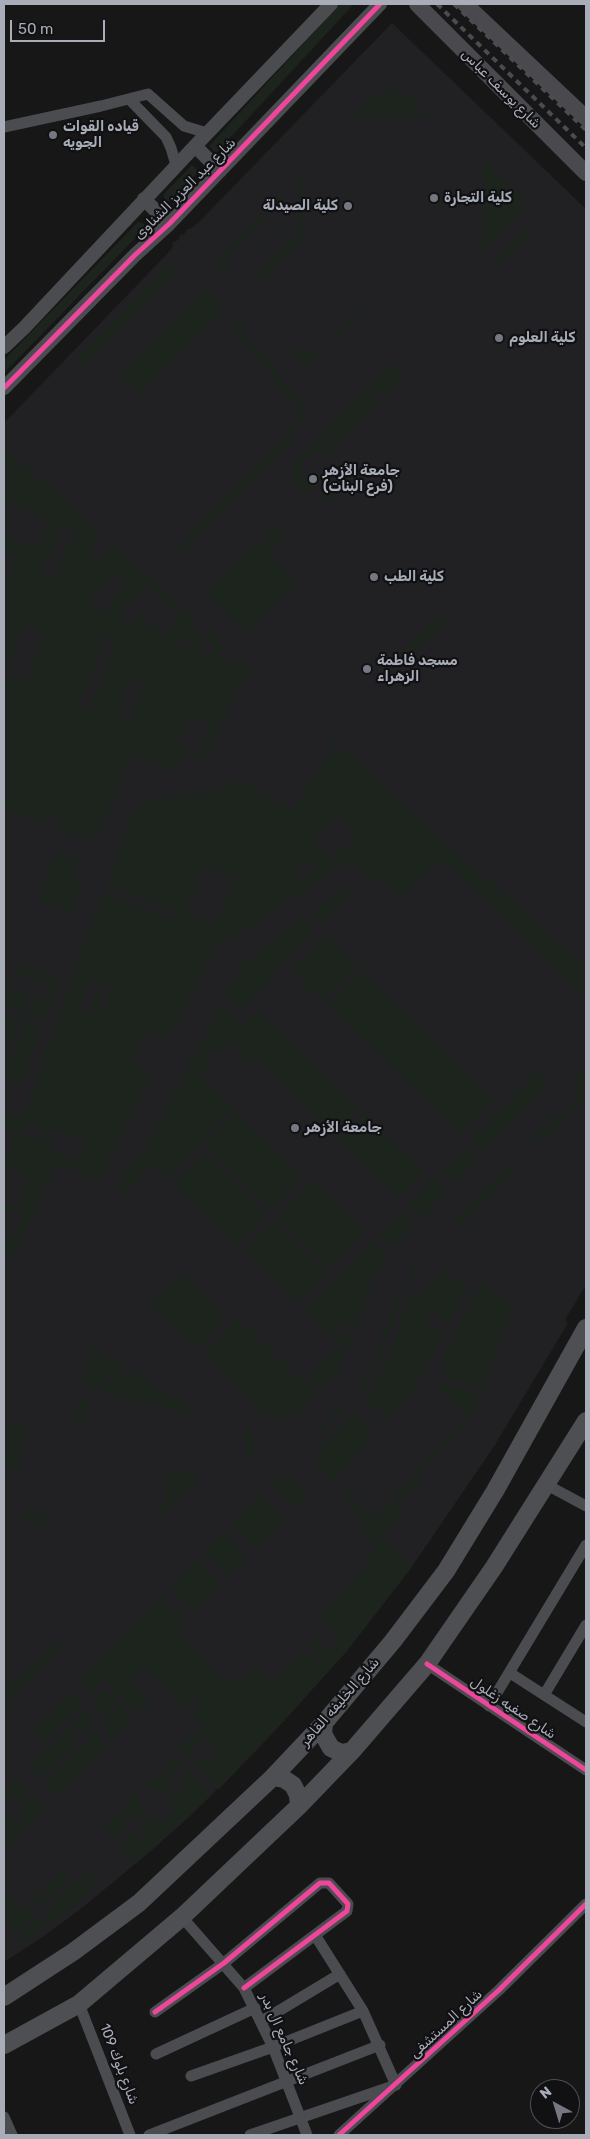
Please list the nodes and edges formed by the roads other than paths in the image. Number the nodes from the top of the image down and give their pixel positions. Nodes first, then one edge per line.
1 (331, 4) edge
2 (380, 4) edge
3 (417, 4) edge
4 (465, 4) edge
5 (129, 99) junction
6 (586, 118) edge
7 (4, 127) edge
8 (207, 132) junction
9 (195, 146) junction
10 (176, 165) junction
11 (220, 171) junction
12 (586, 174) edge
13 (144, 200) junction
14 (169, 224) junction
15 (4, 347) edge
16 (4, 388) edge
17 (586, 1328) edge
18 (586, 1421) edge
19 (547, 1485) junction
20 (586, 1506) edge
21 (586, 1545) edge
22 (586, 1625) edge
23 (427, 1664) junction
24 (510, 1673) junction
25 (544, 1695) junction
26 (489, 1706) junction
27 (586, 1722) edge
28 (324, 1723) junction
29 (352, 1751) junction
30 (586, 1770) edge
31 (273, 1777) junction
32 (299, 1806) junction
33 (586, 1904) edge
34 (182, 1917) junction
35 (315, 1934) junction
36 (224, 1963) junction
37 (340, 1974) junction
38 (244, 1988) junction
39 (4, 1997) edge
40 (79, 2004) junction
41 (255, 2008) junction
42 (363, 2011) junction
43 (155, 2012) dead end
44 (262, 2021) junction
45 (4, 2045) edge
46 (380, 2045) junction
47 (273, 2047) junction
48 (156, 2054) dead end
49 (191, 2076) dead end
50 (287, 2081) junction
51 (396, 2085) junction
52 (4, 2117) edge
53 (300, 2117) junction
54 (12, 2135) edge
55 (130, 2135) edge
56 (149, 2135) edge
57 (250, 2135) edge
58 (307, 2135) edge
59 (339, 2135) edge

1 - 8 street, شارع عبد العزيز الشناوى
2 - 11 street, شارع عبد العزيز الشناوى
3 - 12 main road, شارع يوسف عباس
4 - 6 main road
5 - 7 street
5 - 8 street
5 - 10 street
8 - 9 street, شارع عبد العزيز الشناوى
9 - 10 street, شارع عبد العزيز الشناوى
9 - 11 street
10 - 13 street, شارع عبد العزيز الشناوى
11 - 14 street, شارع عبد العزيز الشناوى
13 - 14 street
13 - 15 street, شارع عبد العزيز الشناوى
14 - 16 street, شارع عبد العزيز الشناوى
17 - 28 main road, شارع الخليفه القاهر
18 - 19 main road
19 - 20 street
19 - 23 main road
21 - 24 street
22 - 25 street
23 - 26 street, شارع صفيه زغلول
23 - 29 main road
24 - 25 street
24 - 26 street
25 - 27 street
26 - 30 street, شارع صفيه زغلول
28 - 29 main road
28 - 31 main road, شارع الخليفه القاهر
29 - 32 main road
31 - 32 main road
31 - 39 main road, شارع الخليفه القاهر
32 - 34 main road
33 - 51 street, شارع المستشفى
34 - 36 street, شارع جامع ال بدر
34 - 40 main road
35 - 36 street
35 - 37 street
35 - 38 street
36 - 38 street, شارع جامع ال بدر
36 - 43 street
37 - 42 street
37 - 44 street
38 - 41 street, شارع جامع ال بدر
40 - 45 main road
40 - 55 street, شارع بلوك 109
41 - 44 street, شارع جامع ال بدر
41 - 48 street
42 - 46 street
42 - 47 street
44 - 47 street, شارع جامع ال بدر
46 - 50 street
46 - 51 street
47 - 49 street
47 - 50 street, شارع جامع ال بدر
50 - 53 street, شارع جامع ال بدر
50 - 56 street
51 - 53 street
51 - 59 street, شارع المستشفى
52 - 54 street
53 - 57 street
53 - 58 street, شارع جامع ال بدر

